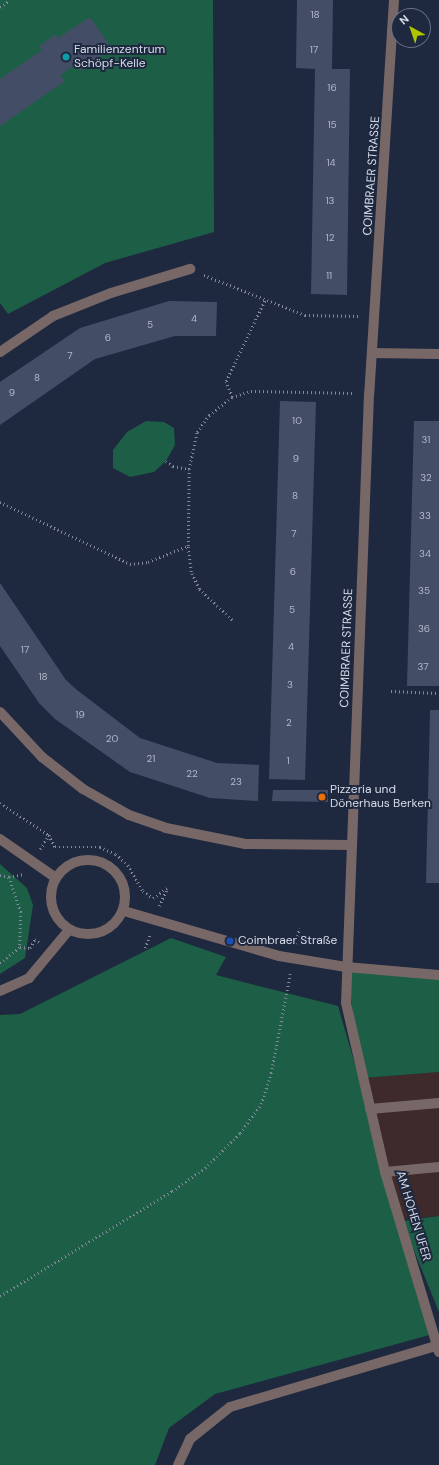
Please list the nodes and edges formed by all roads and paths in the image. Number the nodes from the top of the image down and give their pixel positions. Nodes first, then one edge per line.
1 (10, 0) edge
2 (394, 0) edge
3 (0, 7) edge
4 (190, 270) joint
5 (265, 300) junction
6 (360, 316) dead end
7 (0, 352) edge
8 (372, 353) junction
9 (439, 354) edge
10 (369, 394) junction
11 (232, 397) junction
12 (166, 461) dead end
13 (189, 469) junction
14 (0, 502) edge
15 (188, 546) junction
16 (232, 620) dead end
17 (391, 691) dead end
18 (439, 693) edge
19 (0, 712) edge
20 (0, 803) edge
21 (0, 839) edge
22 (352, 845) junction
23 (0, 875) edge
24 (56, 878) junction
25 (167, 888) dead end
26 (124, 911) junction
27 (299, 928) dead end
28 (69, 930) junction
29 (296, 944) dead end
30 (20, 947) junction
31 (52, 952) junction
32 (0, 964) edge
33 (346, 967) junction
34 (290, 973) dead end
35 (439, 975) edge
36 (0, 991) edge
37 (439, 1103) edge
38 (370, 1109) junction
39 (439, 1167) edge
40 (385, 1172) junction
41 (0, 1296) edge
42 (438, 1347) edge
43 (178, 1465) edge

1 - 3 path
2 - 8 street, COIMBRAER STRASSE
4 - 5 path
4 - 7 street
5 - 6 path
5 - 11 path
8 - 9 street
8 - 10 street, COIMBRAER STRASSE
10 - 11 path
10 - 22 street, COIMBRAER STRASSE
11 - 13 path
12 - 13 path
13 - 15 path
14 - 15 path
15 - 16 path
17 - 18 path
19 - 22 street
20 - 25 path
21 - 24 street
22 - 33 street, COIMBRAER STRASSE
23 - 30 path
24 - 26 street
24 - 28 street
26 - 28 street
26 - 33 street
27 - 29 path
28 - 31 street
30 - 31 path
30 - 32 path
31 - 36 street
33 - 35 street
33 - 38 street, AM HOHEN UFER
34 - 41 path
37 - 38 street
38 - 40 street, AM HOHEN UFER
39 - 40 street
40 - 42 street, AM HOHEN UFER
42 - 43 street, AM HOHEN UFER

